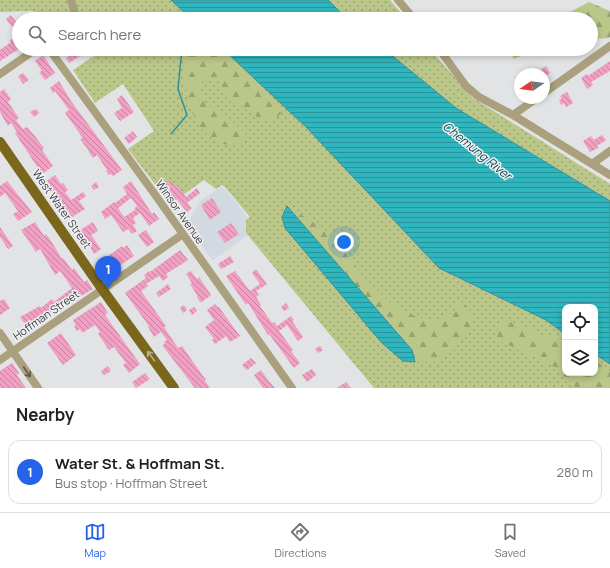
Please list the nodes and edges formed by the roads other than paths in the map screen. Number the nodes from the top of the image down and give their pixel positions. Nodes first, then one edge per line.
1 (71, 0) edge
2 (398, 0) edge
3 (74, 12) edge
4 (408, 12) edge
5 (610, 46) edge
6 (598, 55) edge
7 (26, 56) edge
8 (54, 56) edge
9 (444, 56) edge
10 (596, 56) edge
11 (0, 74) edge
12 (550, 89) edge
13 (529, 104) edge
14 (513, 115) junction
15 (0, 142) edge
16 (610, 151) edge
17 (592, 164) junction
18 (610, 175) edge
19 (183, 234) junction
20 (102, 289) junction
21 (0, 333) edge
22 (13, 351) junction
23 (0, 360) edge
24 (38, 388) edge
25 (174, 388) edge
26 (292, 388) edge

1 - 3 street
2 - 4 street
5 - 6 street
7 - 11 street
8 - 19 street, Winsor Avenue
9 - 14 street
10 - 12 street
13 - 14 street
14 - 17 street
15 - 20 main road, West Water Street
16 - 17 street
17 - 18 street
19 - 20 street, Hoffman Street
19 - 26 street, Winsor Avenue
20 - 22 street, Hoffman Street
25 -> 20 main road, West Water Street
21 - 22 street
22 - 23 street, Hoffman Street
22 -> 24 street

